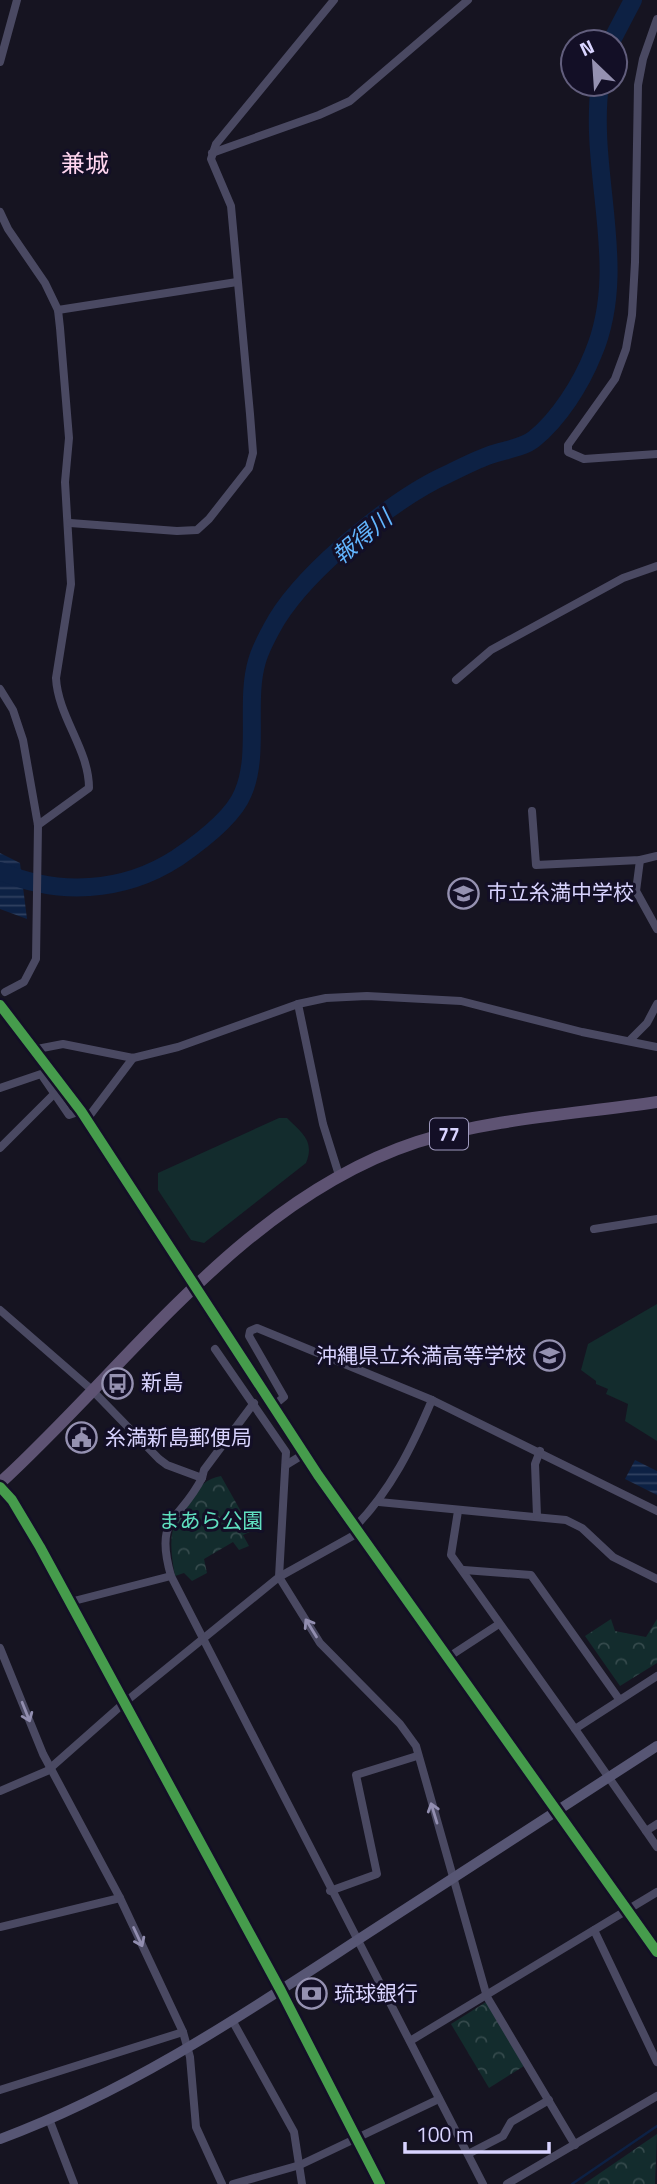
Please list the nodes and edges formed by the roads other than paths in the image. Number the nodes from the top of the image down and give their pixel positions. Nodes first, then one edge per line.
1 (18, 0) edge
2 (334, 0) edge
3 (468, 0) edge
4 (657, 19) edge
5 (0, 62) edge
6 (212, 153) junction
7 (0, 212) edge
8 (237, 282) junction
9 (58, 310) junction
10 (657, 454) edge
11 (70, 523) junction
12 (657, 566) edge
13 (456, 680) dead end
14 (0, 689) edge
15 (532, 811) dead end
16 (38, 825) junction
17 (657, 856) edge
18 (640, 860) junction
19 (652, 911) edge
20 (657, 929) edge
21 (5, 992) dead end
22 (298, 1004) junction
23 (657, 1004) edge
24 (2, 1011) edge
25 (630, 1040) junction
26 (655, 1045) edge
27 (37, 1049) junction
28 (133, 1058) junction
29 (0, 1088) edge
30 (55, 1093) junction
31 (657, 1102) edge
32 (84, 1115) junction
33 (0, 1148) edge
34 (340, 1175) junction
35 (657, 1219) edge
36 (594, 1229) dead end
37 (197, 1287) junction
38 (0, 1310) edge
39 (215, 1349) dead end
40 (92, 1390) junction
41 (432, 1400) junction
42 (254, 1403) junction
43 (273, 1406) junction
44 (540, 1451) junction
45 (304, 1454) junction
46 (286, 1465) junction
47 (202, 1478) junction
48 (0, 1485) edge
49 (379, 1502) junction
50 (654, 1508) edge
51 (458, 1511) junction
52 (537, 1516) junction
53 (357, 1530) junction
54 (464, 1570) junction
55 (171, 1576) junction
56 (279, 1577) junction
57 (657, 1579) edge
58 (69, 1602) junction
59 (499, 1623) junction
60 (203, 1640) junction
61 (0, 1648) edge
62 (447, 1658) junction
63 (657, 1675) edge
64 (619, 1699) junction
65 (124, 1703) junction
66 (575, 1728) junction
67 (657, 1746) edge
68 (417, 1756) junction
69 (51, 1767) junction
70 (607, 1779) junction
71 (0, 1791) edge
72 (555, 1813) junction
73 (657, 1824) edge
74 (646, 1831) junction
75 (657, 1847) edge
76 (452, 1879) junction
77 (330, 1891) junction
78 (657, 1892) edge
79 (120, 1898) junction
80 (624, 1910) junction
81 (0, 1927) edge
82 (594, 1930) junction
83 (357, 1940) junction
84 (657, 1952) edge
85 (281, 1991) junction
86 (487, 1997) junction
87 (232, 2021) junction
88 (183, 2032) junction
89 (410, 2041) junction
90 (188, 2048) junction
91 (657, 2062) edge
92 (0, 2090) edge
93 (657, 2096) edge
94 (439, 2099) junction
95 (549, 2100) junction
96 (49, 2119) junction
97 (359, 2138) junction
98 (0, 2139) edge
99 (575, 2145) junction
100 (468, 2154) junction
101 (300, 2165) junction
102 (74, 2184) edge
103 (222, 2184) edge
104 (233, 2184) edge
105 (302, 2184) edge
106 (380, 2184) edge
107 (483, 2184) edge
108 (507, 2184) edge

1 - 5 street
2 - 6 street
3 - 6 street
4 - 10 street
6 - 8 street
7 - 9 street
8 - 9 street
8 - 11 street
9 - 11 street
11 - 16 street
12 - 13 street
14 - 16 street
15 - 18 street
16 - 21 street
17 - 18 street
18 - 19 street
19 - 20 street
22 - 25 street
22 - 28 street
22 - 34 street
23 - 25 street
24 - 27 street
25 - 26 street
27 - 28 street
27 - 32 street
28 - 32 street
29 - 30 street
30 - 32 street
30 - 33 street
31 - 34 main road, 77
32 - 37 street
34 - 37 main road, 77
35 - 36 street
37 - 40 main road, 77
37 - 43 street
38 - 40 street
39 - 42 street
40 - 47 street
40 - 48 main road, 77
41 - 43 street
41 - 44 street
41 - 49 street
42 - 46 street
42 - 47 street
43 - 45 street
44 - 50 street
44 - 52 street
45 - 46 street
45 - 53 street
46 - 56 street
47 - 55 street
48 - 58 street
49 - 51 street
49 - 53 street
51 - 52 street
51 - 54 street
52 - 57 street
53 - 56 street
53 - 62 street
54 - 59 street
54 - 64 street
55 - 58 street
55 - 60 street
56 - 60 street
68 -> 56 street
58 - 65 street
59 - 62 street
59 - 66 street
60 - 65 street
60 - 77 street
61 -> 69 street
62 - 72 street
63 - 64 street
64 - 66 street
65 - 69 street
65 - 85 street
66 - 70 street
67 - 70 street
76 -> 68 street
68 - 77 street
69 - 71 street
69 - 79 street
70 - 72 street
70 - 74 street
72 - 76 street
72 - 80 street
73 - 74 street
74 - 75 street
76 - 83 street
76 - 86 street
77 - 83 street
78 - 80 street
79 - 81 street
79 -> 88 street
80 - 82 street
80 - 84 street
82 - 86 street
82 - 91 street
83 - 85 street
83 - 89 street
85 - 87 street
85 - 97 street
86 - 89 street
86 - 95 street
87 - 90 street
87 - 101 street
88 - 90 street
88 - 92 street
89 - 94 street
90 - 96 street
90 - 103 street
93 - 99 street
94 - 97 street
94 - 100 street
95 - 99 street
95 - 100 street
96 - 98 street
96 - 102 street
97 - 101 street
97 - 106 street
99 - 108 street
100 - 107 street
101 - 104 street
101 - 105 street

